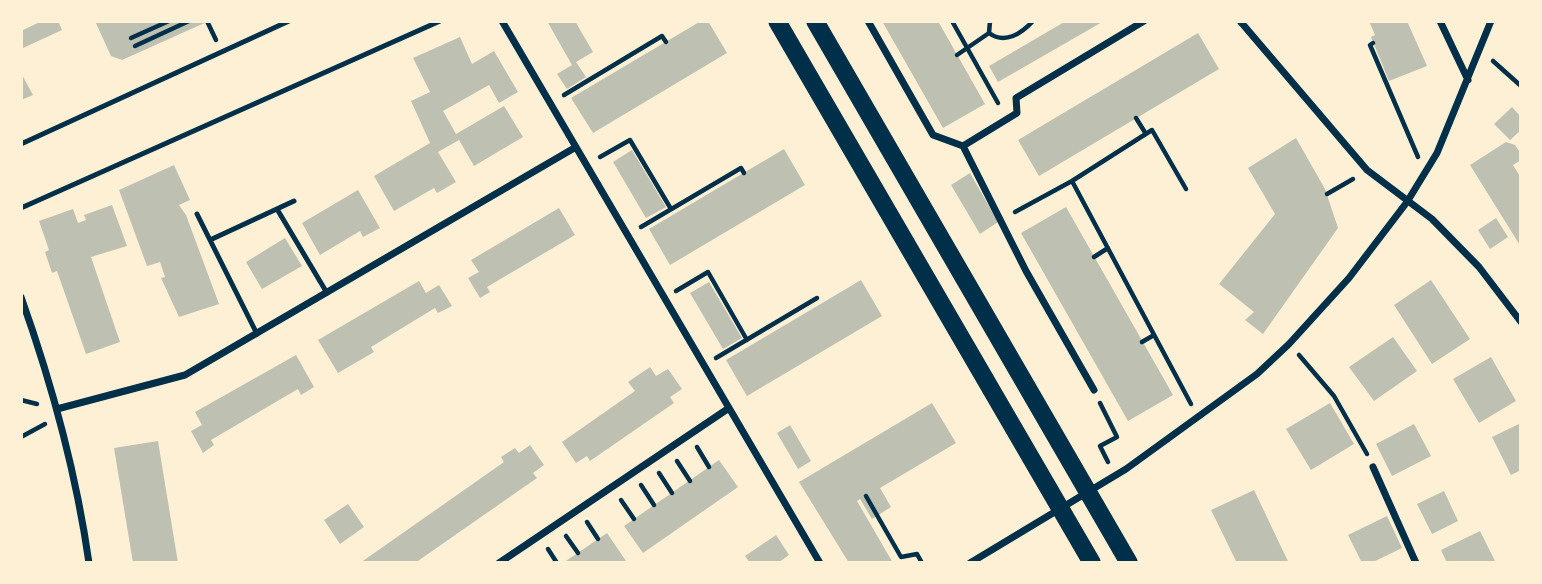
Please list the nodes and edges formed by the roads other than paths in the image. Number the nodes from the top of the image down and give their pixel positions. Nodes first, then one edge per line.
1 (289, 21) edge
2 (440, 21) edge
3 (502, 21) edge
4 (776, 21) edge
5 (816, 21) edge
6 (868, 21) edge
7 (1144, 21) edge
8 (1240, 21) edge
9 (1440, 21) edge
10 (1491, 21) edge
11 (1468, 80) junction
12 (21, 144) edge
13 (963, 146) junction
14 (576, 147) junction
15 (294, 201) dead end
16 (1406, 202) junction
17 (21, 208) edge
18 (277, 209) junction
19 (197, 214) dead end
20 (210, 240) junction
21 (327, 293) junction
22 (21, 297) edge
23 (1521, 321) edge
24 (257, 334) junction
25 (1094, 390) road end
26 (729, 408) junction
27 (57, 409) junction
28 (1373, 467) road end
29 (1090, 491) junction
30 (1061, 509) junction
31 (89, 563) edge
32 (499, 563) edge
33 (820, 563) edge
34 (970, 563) edge
35 (1093, 563) edge
36 (1129, 563) edge
37 (1416, 563) edge

1 - 12 lane
2 - 17 lane
3 - 14 street
4 - 30 main road
5 - 29 main road
6 - 13 street
7 - 13 street
8 - 16 street
9 - 11 street
10 - 11 street
11 - 16 street
13 - 25 street
14 - 21 street
14 - 26 street
15 - 18 lane
16 - 23 street
16 - 29 street
18 - 20 lane
18 - 21 lane
19 - 20 lane
20 - 24 lane
21 - 24 street
22 - 27 street
24 - 27 street
26 - 32 street
26 - 33 street
27 - 31 street
28 - 37 street
29 - 30 street
29 - 36 main road
30 - 34 street
30 - 35 main road

